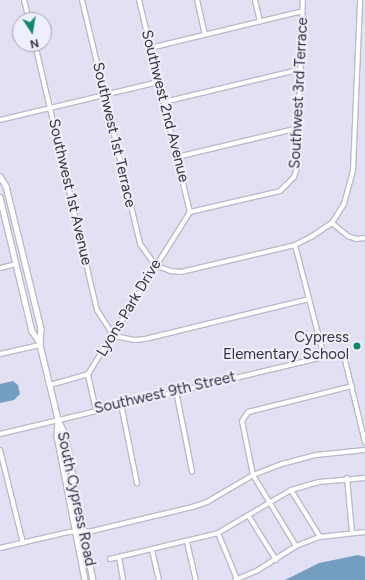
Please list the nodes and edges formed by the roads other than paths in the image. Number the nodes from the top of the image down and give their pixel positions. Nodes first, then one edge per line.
1 (24, 0) edge
2 (82, 0) edge
3 (139, 0) edge
4 (197, 0) edge
5 (255, 0) edge
6 (303, 0) edge
7 (360, 0) edge
8 (303, 11) junction
9 (27, 12) edge
10 (359, 13) junction
11 (365, 13) edge
12 (260, 21) junction
13 (205, 34) junction
14 (150, 48) junction
15 (37, 52) edge
16 (301, 69) junction
17 (158, 82) junction
18 (105, 94) junction
19 (164, 102) junction
20 (50, 107) junction
21 (0, 120) edge
22 (299, 128) junction
23 (177, 157) junction
24 (0, 176) edge
25 (0, 197) edge
26 (190, 212) junction
27 (332, 223) junction
28 (365, 238) edge
29 (295, 245) junction
30 (16, 264) junction
31 (156, 265) junction
32 (0, 268) edge
33 (309, 299) junction
34 (114, 336) junction
35 (40, 345) junction
36 (0, 354) edge
37 (324, 356) junction
38 (88, 374) junction
39 (50, 385) junction
40 (352, 386) junction
41 (176, 391) junction
42 (121, 404) junction
43 (96, 410) junction
44 (58, 419) junction
45 (0, 434) edge
46 (365, 442) edge
47 (0, 450) edge
48 (365, 450) edge
49 (192, 471) dead end
50 (253, 475) junction
51 (347, 478) junction
52 (365, 478) edge
53 (137, 483) dead end
54 (291, 490) junction
55 (269, 501) junction
56 (248, 515) junction
57 (84, 531) junction
58 (76, 532) junction
59 (352, 532) junction
60 (365, 532) edge
61 (218, 533) junction
62 (320, 537) junction
63 (187, 542) junction
64 (23, 543) junction
65 (296, 546) junction
66 (0, 548) edge
67 (152, 550) junction
68 (119, 557) junction
69 (110, 559) dead end
70 (276, 560) junction
71 (85, 580) edge
72 (94, 580) edge
73 (123, 580) edge
74 (159, 580) edge
75 (196, 580) edge
76 (236, 580) edge

1 - 9 street
2 - 18 street, Southwest 1st Terrace
3 - 14 street, Southwest 2nd Avenue
4 - 13 street
5 - 12 street
6 - 8 street, Southwest 3rd Terrace
7 - 10 street
8 - 12 street
8 - 16 street, Southwest 3rd Terrace
10 - 11 street
10 - 27 street
12 - 13 street
13 - 14 street
14 - 17 street, Southwest 2nd Avenue
15 - 20 street, Southwest 1st Avenue
16 - 19 street
16 - 22 street, Southwest 3rd Terrace
17 - 18 street
17 - 19 street, Southwest 2nd Avenue
18 - 20 street
18 - 31 street, Southwest 1st Terrace
19 - 23 street, Southwest 2nd Avenue
20 - 21 street
20 - 34 street, Southwest 1st Avenue
22 - 23 street
22 - 26 street, Southwest 3rd Terrace
23 - 26 street, Southwest 2nd Avenue
24 - 35 street, South Cypress Road
25 - 30 street, South Cypress Road
26 - 31 street, Lyons Park Drive
27 - 28 street
27 - 29 street
29 - 31 street
29 - 33 street
30 - 32 street
30 - 35 street, South Cypress Road
31 - 34 street, Lyons Park Drive
33 - 34 street
33 - 37 street
34 - 38 street, Lyons Park Drive
35 - 36 street
35 - 39 street, South Cypress Road
37 - 40 street, Southwest 9th Street
37 - 41 street, Southwest 9th Street
38 - 39 street
38 - 43 street
39 - 44 street, South Cypress Road
40 - 46 street
40 - 50 street
41 - 42 street, Southwest 9th Street
41 - 49 street
42 - 43 street, Southwest 9th Street
42 - 53 street
43 - 44 street, Southwest 9th Street
44 - 45 street, Southwest 9th Street
44 - 57 street, South Cypress Road
44 - 58 street, South Cypress Road
47 - 64 street
48 - 50 street
50 - 55 street
50 - 57 street
51 - 52 street
51 - 54 street
51 - 59 street
54 - 55 street
54 - 62 street
55 - 56 street
55 - 65 street
56 - 61 street
56 - 70 street
57 - 58 street
57 - 72 street, South Cypress Road
58 - 64 street
58 - 71 street, South Cypress Road
59 - 60 street
59 - 62 street
61 - 63 street
61 - 76 street
62 - 65 street
63 - 67 street
63 - 75 street
64 - 66 street
65 - 70 street
67 - 68 street
67 - 74 street
68 - 69 street
68 - 73 street
70 - 76 street

